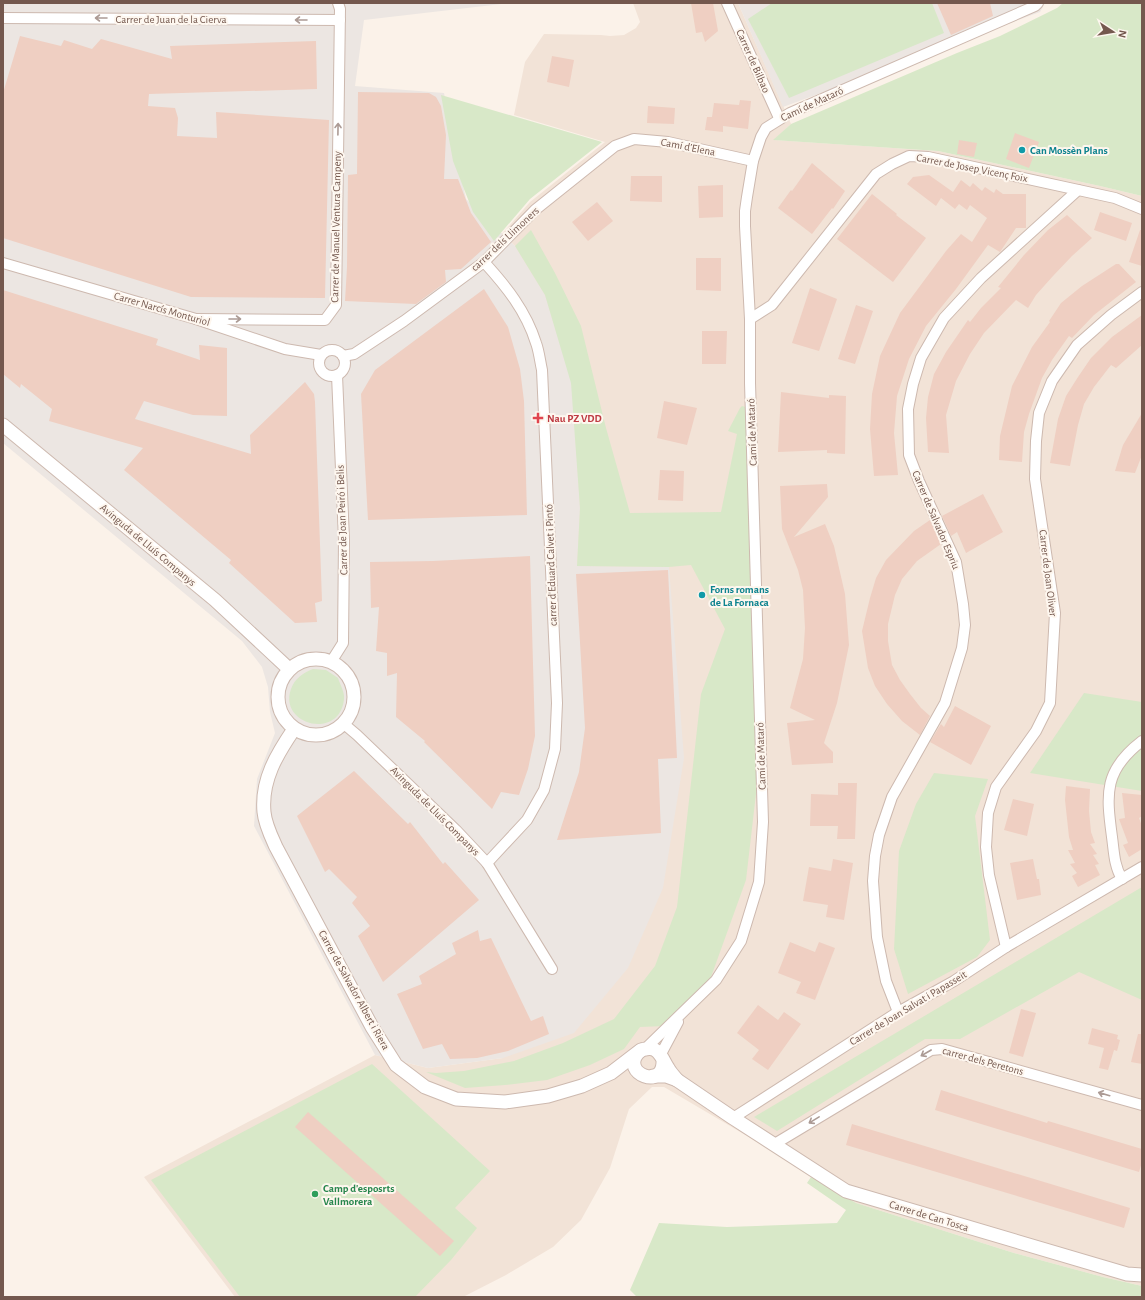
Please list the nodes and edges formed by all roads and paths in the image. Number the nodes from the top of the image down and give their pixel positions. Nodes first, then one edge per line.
1 (338, 3) edge
2 (728, 3) edge
3 (1038, 3) edge
4 (3, 18) edge
5 (340, 20) junction
6 (779, 118) junction
7 (623, 143) joint
8 (753, 161) junction
9 (1078, 190) junction
10 (1142, 209) edge
11 (484, 262) junction
12 (3, 263) edge
13 (1142, 292) edge
14 (196, 319) junction
15 (750, 319) junction
16 (321, 355) junction
17 (343, 356) junction
18 (337, 375) junction
19 (3, 425) edge
20 (331, 662) junction
21 (289, 669) junction
22 (344, 724) junction
23 (294, 729) junction
24 (1142, 741) edge
25 (487, 863) junction
26 (1142, 867) edge
27 (1122, 878) junction
28 (1006, 948) junction
29 (552, 969) dead end
30 (898, 1012) junction
31 (681, 1015) junction
32 (643, 1050) junction
33 (662, 1057) junction
34 (610, 1073) junction
35 (647, 1076) junction
36 (677, 1080) junction
37 (1142, 1105) edge
38 (733, 1118) junction
39 (773, 1145) junction
40 (1142, 1275) edge

1 - 5 street, Carrer de Manuel Ventura Campeny
2 - 6 street, Carrer de Bilbao
3 - 6 street, Camí de Mataró
5 -> 4 street, Carrer de Juan de la Cierva
14 -> 5 street, Carrer de Manuel Ventura Campeny
6 - 8 street, Camí de Mataró
7 - 8 street, Camí d'Elena
7 - 11 street, carrer dels Llimoners
8 - 15 street, Camí de Mataró
9 - 10 street, Carrer de Josep Vicenç Foix
9 - 15 street, Carrer de Josep Vicenç Foix
9 - 30 street, Carrer de Salvador Espriu
11 - 17 street, carrer dels Llimoners
11 - 25 street, carrer d'Eduard Calvet i Pintó
12 - 14 street, Carrer Narcís Monturiol
13 - 28 street, Carrer de Joan Oliver
14 - 16 street, Carrer Narcís Monturiol
15 - 31 street, Camí de Mataró
16 - 17 street
16 - 18 street
17 - 18 street
18 - 20 street, Carrer de Joan Peiró i Belis
19 - 21 street, Avinguda de Lluís Companys
20 - 21 street
20 - 22 street
21 - 23 street
22 - 23 street
22 - 25 street, Avinguda de Lluís Companys
23 - 34 street, Carrer de Salvador Albert i Riera
24 - 27 street
25 - 29 street, Avinguda de Lluís Companys
26 - 27 street, Carrer de Joan Salvat i Papasseit
27 - 28 street, Carrer de Joan Salvat i Papasseit
28 - 30 street, Carrer de Joan Salvat i Papasseit
30 - 38 street, Carrer de Joan Salvat i Papasseit
31 - 32 street, Camí de Mataró
31 - 33 street, Camí de Mataró
32 - 33 street
32 - 34 street, Carrer de Salvador Albert i Riera
32 - 35 street
33 - 35 street
33 - 36 street
34 - 35 street, Carrer de Salvador Albert i Riera
35 - 36 street
36 - 38 street
37 -> 39 street, carrer dels Peretons
38 - 39 street, Carrer de Can Tosca
39 - 40 street, Carrer de Can Tosca

